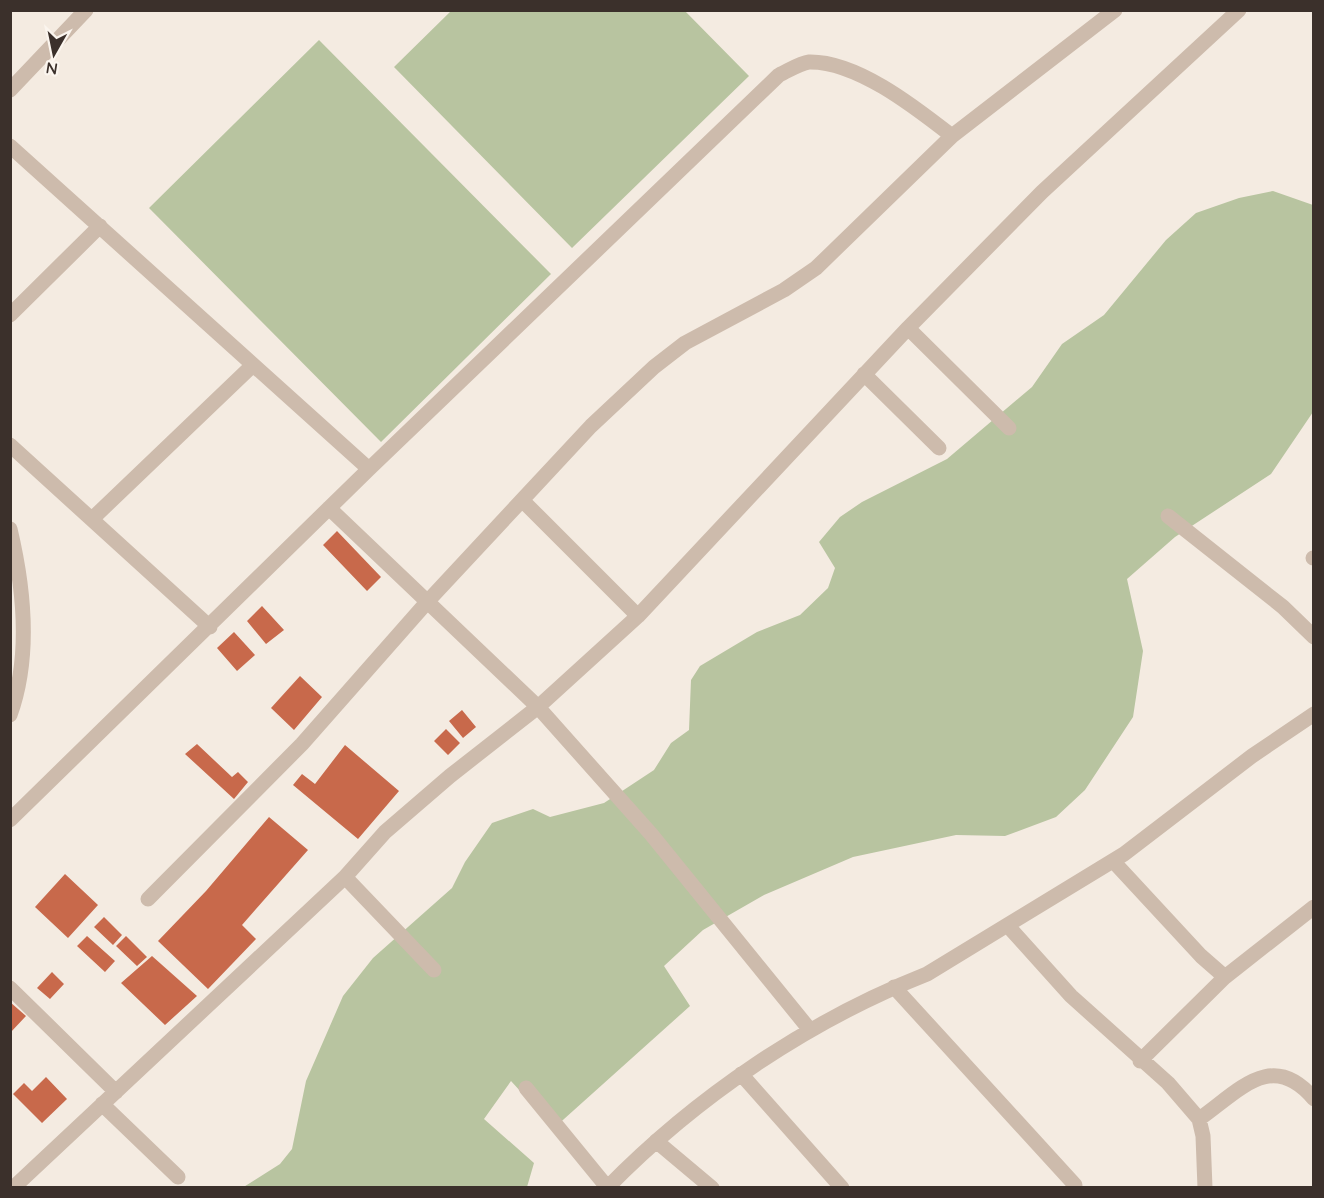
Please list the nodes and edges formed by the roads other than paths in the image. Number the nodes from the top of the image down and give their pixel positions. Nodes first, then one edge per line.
1 (1115, 10) edge
2 (1239, 10) edge
3 (80, 13) edge
4 (10, 90) edge
5 (952, 136) junction
6 (10, 146) edge
7 (100, 226) junction
8 (10, 315) edge
9 (908, 328) junction
10 (254, 365) junction
11 (864, 374) junction
12 (1009, 428) dead end
13 (10, 445) edge
14 (939, 448) dead end
15 (369, 469) junction
16 (522, 500) junction
17 (329, 508) junction
18 (1168, 516) dead end
19 (92, 519) junction
20 (10, 529) edge
21 (428, 601) junction
22 (638, 616) junction
23 (210, 627) junction
24 (1314, 637) edge
25 (538, 707) junction
26 (1314, 714) edge
27 (10, 715) edge
28 (10, 820) edge
29 (1113, 861) junction
30 (345, 877) junction
31 (148, 899) dead end
32 (1314, 907) edge
33 (1008, 926) junction
34 (434, 969) dead end
35 (1225, 977) junction
36 (894, 987) junction
37 (10, 988) edge
38 (810, 1030) junction
39 (1140, 1061) junction
40 (741, 1074) junction
41 (526, 1088) dead end
42 (116, 1092) junction
43 (1314, 1099) edge
44 (102, 1104) junction
45 (1199, 1119) junction
46 (656, 1141) junction
47 (178, 1177) dead end
48 (1075, 1185) dead end
49 (607, 1187) edge
50 (13, 1188) edge
51 (712, 1188) edge
52 (842, 1188) edge
53 (1205, 1188) edge

1 - 5 street
2 - 9 street
3 - 4 street
5 - 15 street
5 - 16 street
6 - 7 street
7 - 8 street
7 - 10 street
9 - 11 street
9 - 12 street
10 - 15 street
10 - 19 street
11 - 14 street
11 - 22 street
13 - 19 street
15 - 17 street
16 - 21 street
16 - 22 street
17 - 21 street
17 - 23 street
18 - 24 street
19 - 23 street
20 - 27 street
21 - 25 street
21 - 31 street
22 - 25 street
23 - 28 street
25 - 30 street
25 - 38 street
26 - 29 street
29 - 33 street
29 - 35 street
30 - 34 street
30 - 42 street
32 - 35 street
33 - 36 street
33 - 39 street
35 - 39 street
36 - 38 street
36 - 48 street
37 - 42 street
38 - 40 street
39 - 45 street
40 - 46 street
40 - 52 street
41 - 49 street
42 - 44 street
43 - 45 street
44 - 47 street
44 - 50 street
45 - 53 street
46 - 49 street
46 - 51 street

